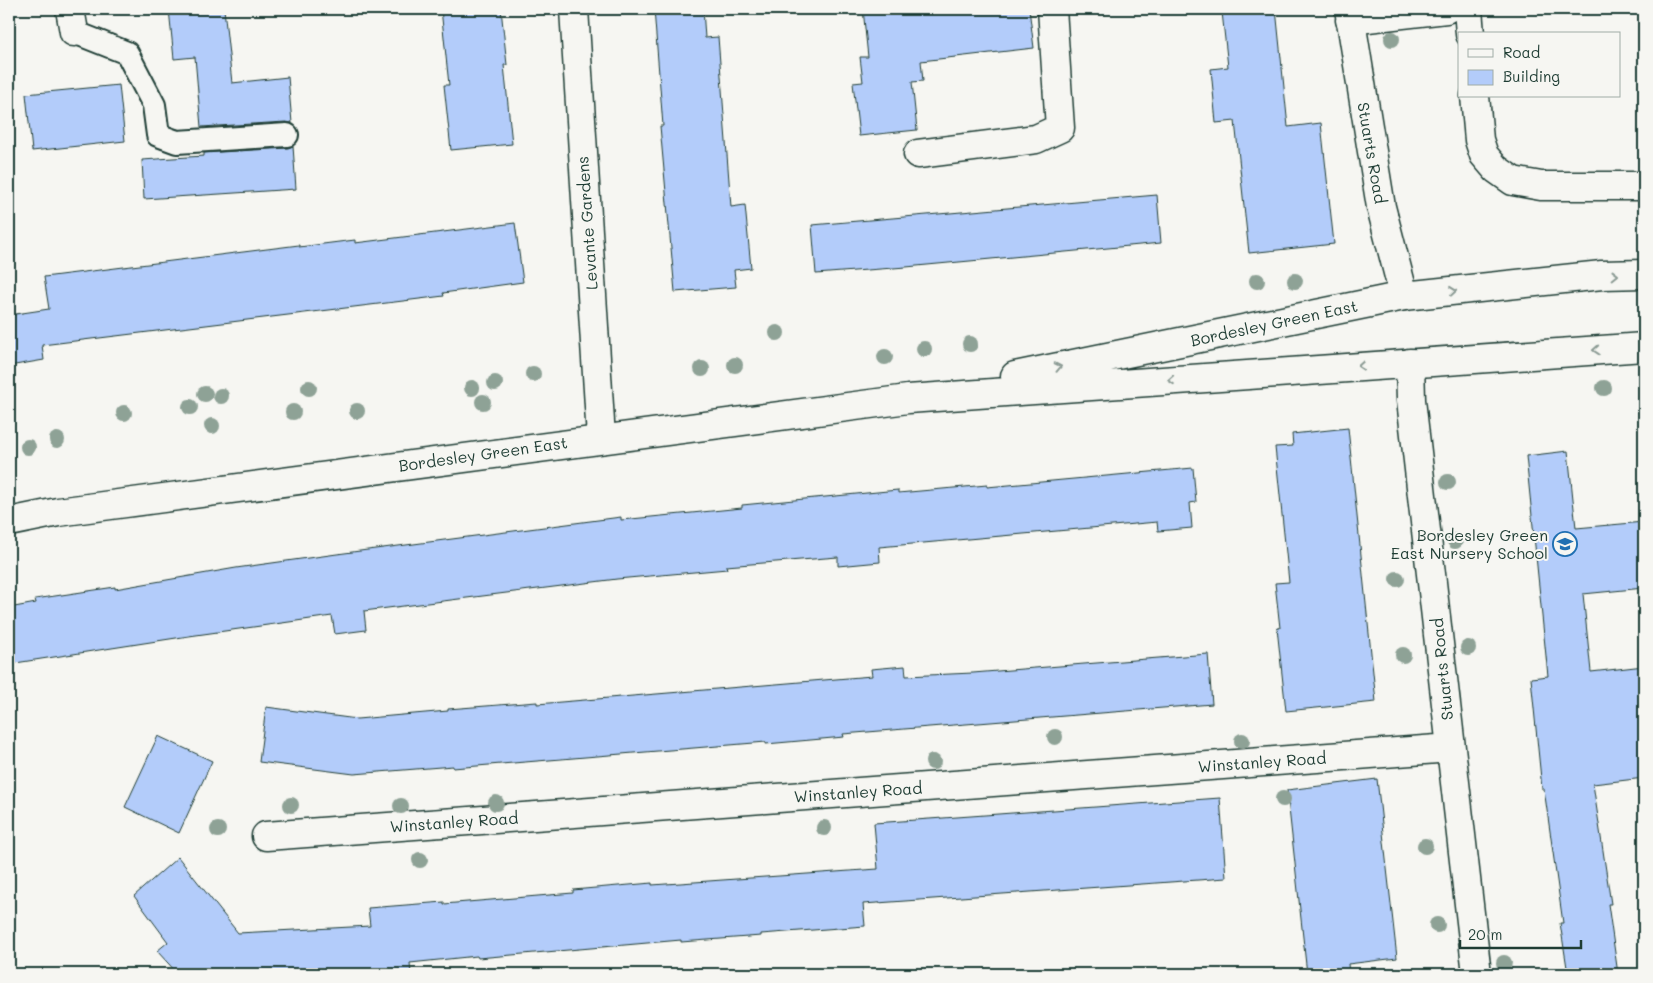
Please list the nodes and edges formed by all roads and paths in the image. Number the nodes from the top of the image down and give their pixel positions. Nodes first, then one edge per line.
1 (574, 9) edge
2 (1052, 9) edge
3 (1446, 9) edge
4 (1468, 9) edge
5 (1349, 15) edge
6 (72, 20) edge
7 (1470, 32) edge
8 (1475, 98) edge
9 (288, 135) dead end
10 (918, 154) dead end
11 (1644, 186) edge
12 (1644, 274) edge
13 (1404, 296) junction
14 (1644, 347) edge
15 (1410, 363) junction
16 (908, 398) junction
17 (601, 438) junction
18 (9, 512) edge
19 (58, 512) junction
20 (9, 522) edge
21 (1451, 748) junction
22 (266, 836) dead end
23 (1476, 974) edge

1 - 17 street, Levante Gardens
2 - 10 street
3 - 5 street
4 - 7 street
5 - 13 street, Stuarts Road
6 - 9 lane
8 - 11 street
13 -> 12 street, Bordesley Green East
16 -> 13 street, Bordesley Green East
14 -> 15 street, Bordesley Green East
15 -> 16 street, Bordesley Green East
15 - 21 street, Stuarts Road
16 - 17 street, Bordesley Green East
17 - 19 street, Bordesley Green East
18 - 19 street, Bordesley Green East
19 - 20 street, Bordesley Green East
21 - 22 street, Winstanley Road
21 - 23 street, Stuarts Road

